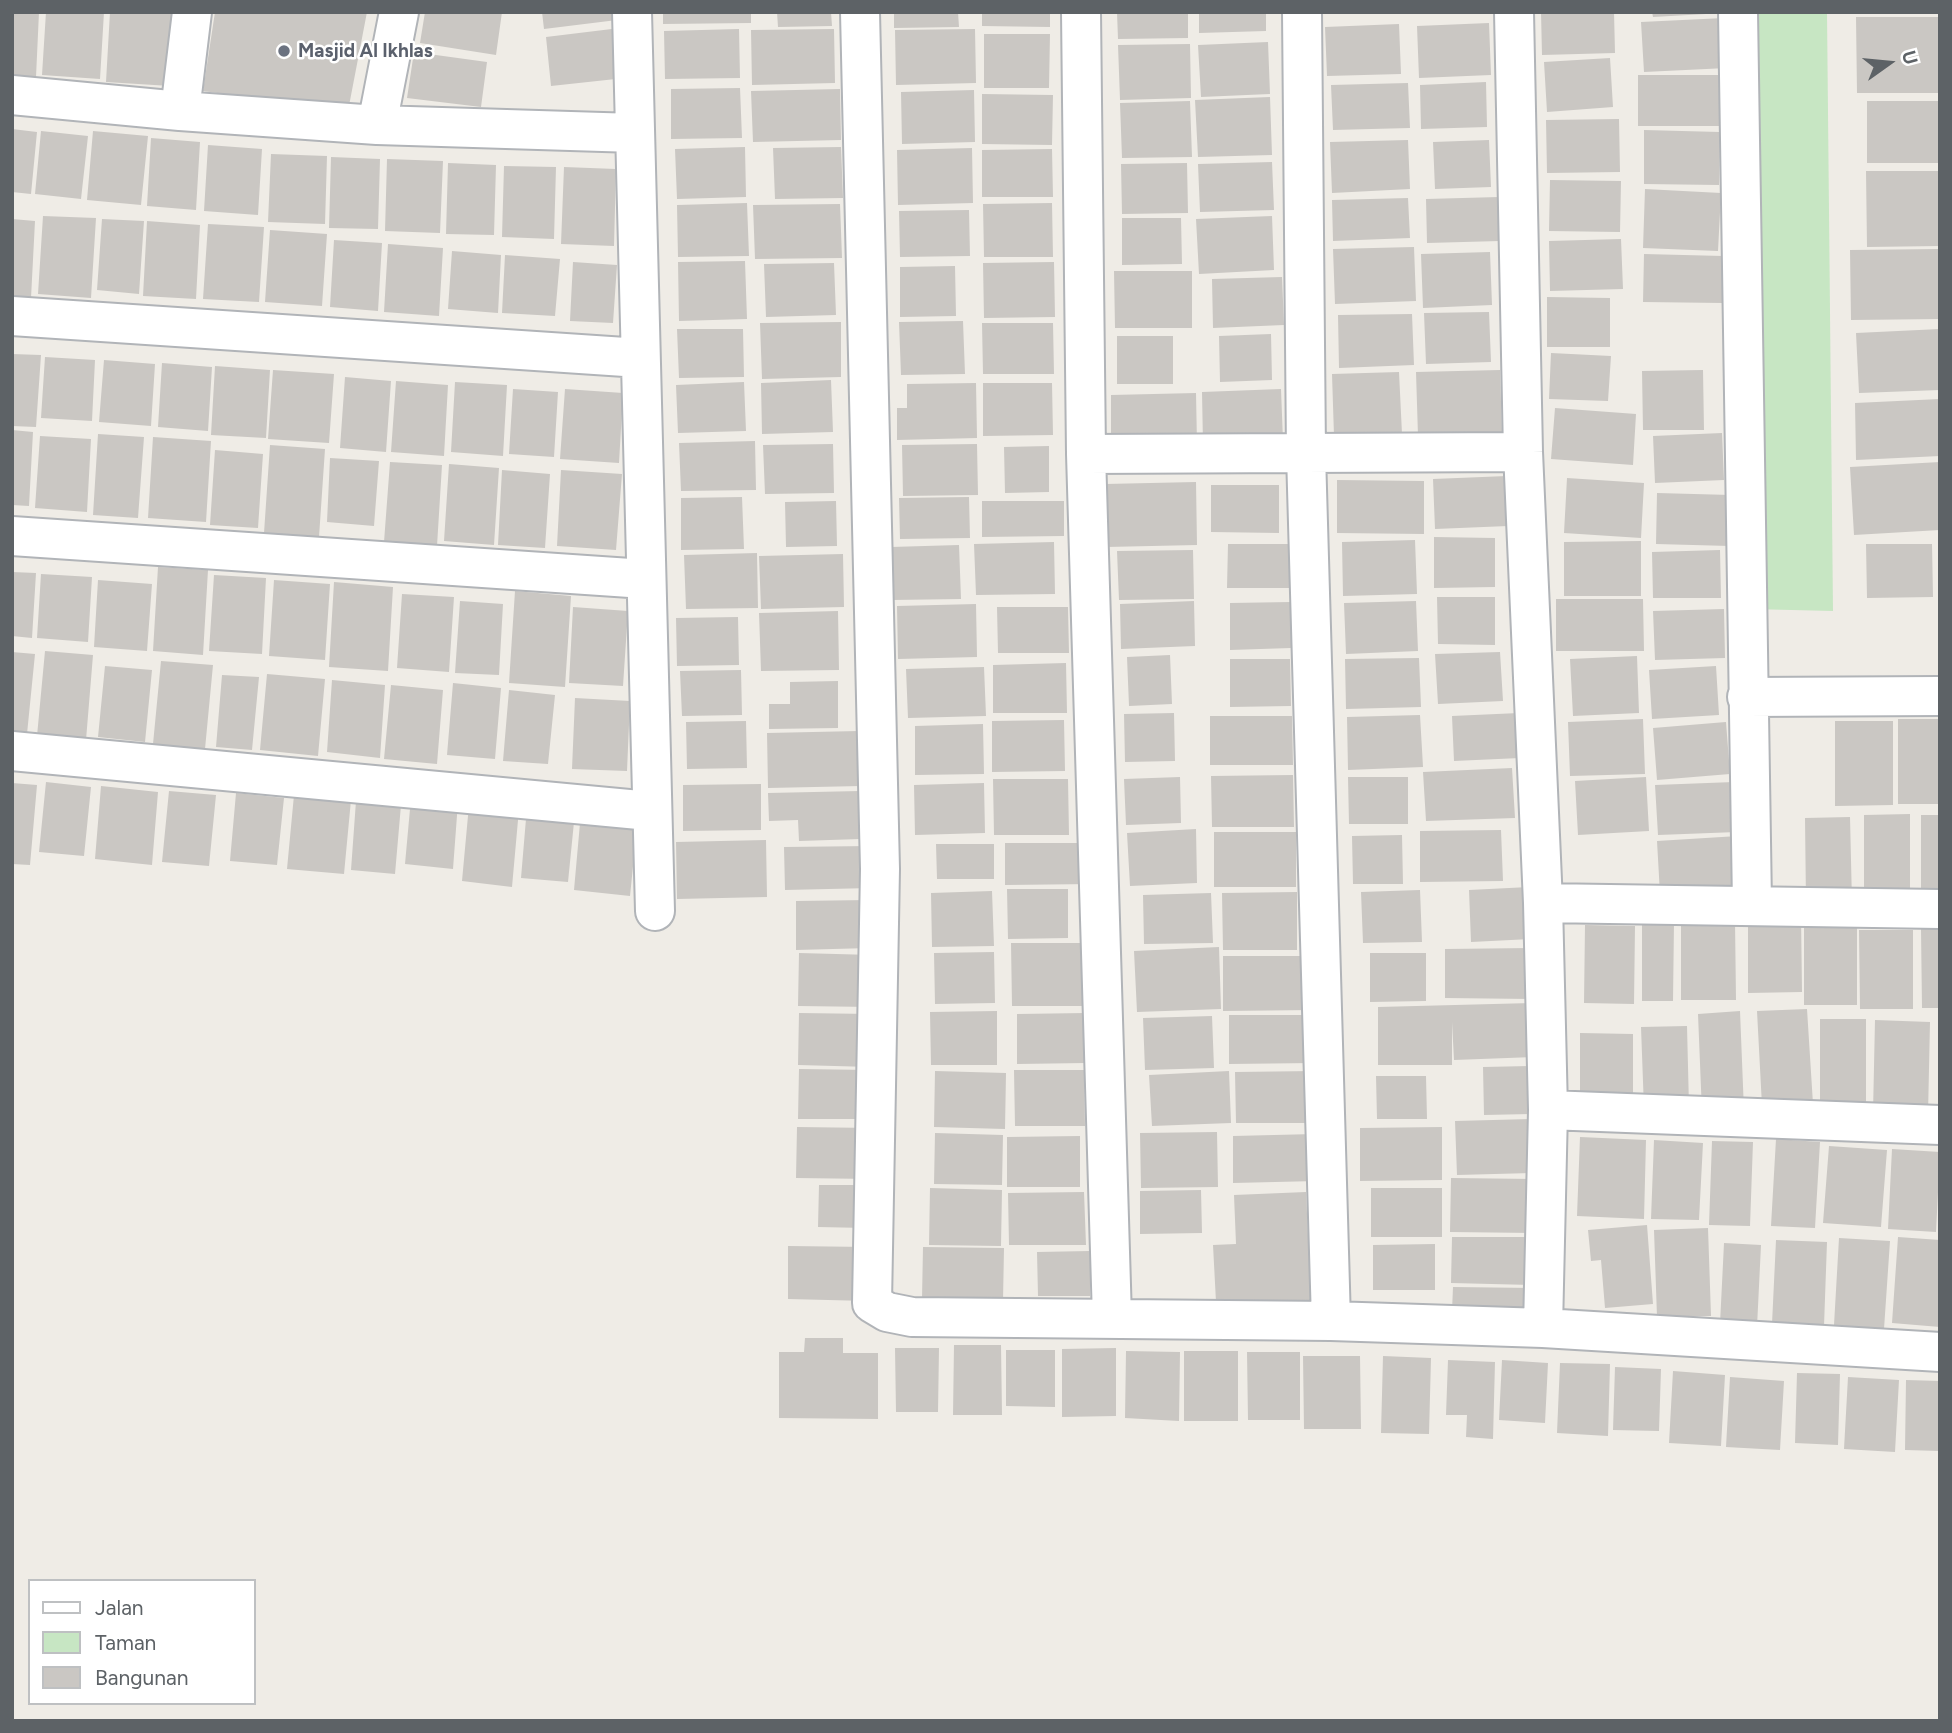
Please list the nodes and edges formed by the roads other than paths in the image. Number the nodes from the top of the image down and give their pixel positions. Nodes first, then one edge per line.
1 (192, 12) edge
2 (399, 12) edge
3 (632, 12) edge
4 (860, 12) edge
5 (1081, 12) edge
6 (1302, 12) edge
7 (1514, 12) edge
8 (1738, 12) edge
9 (12, 95) edge
10 (180, 111) junction
11 (377, 125) junction
12 (635, 133) junction
13 (12, 316) edge
14 (640, 358) junction
15 (1523, 452) junction
16 (1086, 454) junction
17 (1306, 454) junction
18 (12, 536) edge
19 (645, 579) junction
20 (1940, 696) edge
21 (1747, 697) junction
22 (12, 751) edge
23 (650, 811) junction
24 (1543, 903) junction
25 (1752, 904) junction
26 (1940, 909) edge
27 (655, 911) dead end
28 (1548, 1110) junction
29 (1940, 1125) edge
30 (1112, 1318) junction
31 (1331, 1321) junction
32 (1543, 1328) junction
33 (1940, 1352) edge

1 - 10 street
2 - 11 street
3 - 12 street
4 - 30 street
5 - 16 street
6 - 17 street
7 - 15 street
8 - 21 street
9 - 10 street
10 - 11 street
11 - 12 street
12 - 14 street
13 - 14 street
14 - 19 street
15 - 17 street
15 - 24 street
16 - 17 street
16 - 30 street
17 - 31 street
18 - 19 street
19 - 23 street
20 - 21 street
21 - 25 street
22 - 23 street
23 - 27 street
24 - 25 street
24 - 28 street
25 - 26 street
28 - 29 street
28 - 32 street
30 - 31 street
31 - 32 street
32 - 33 street

